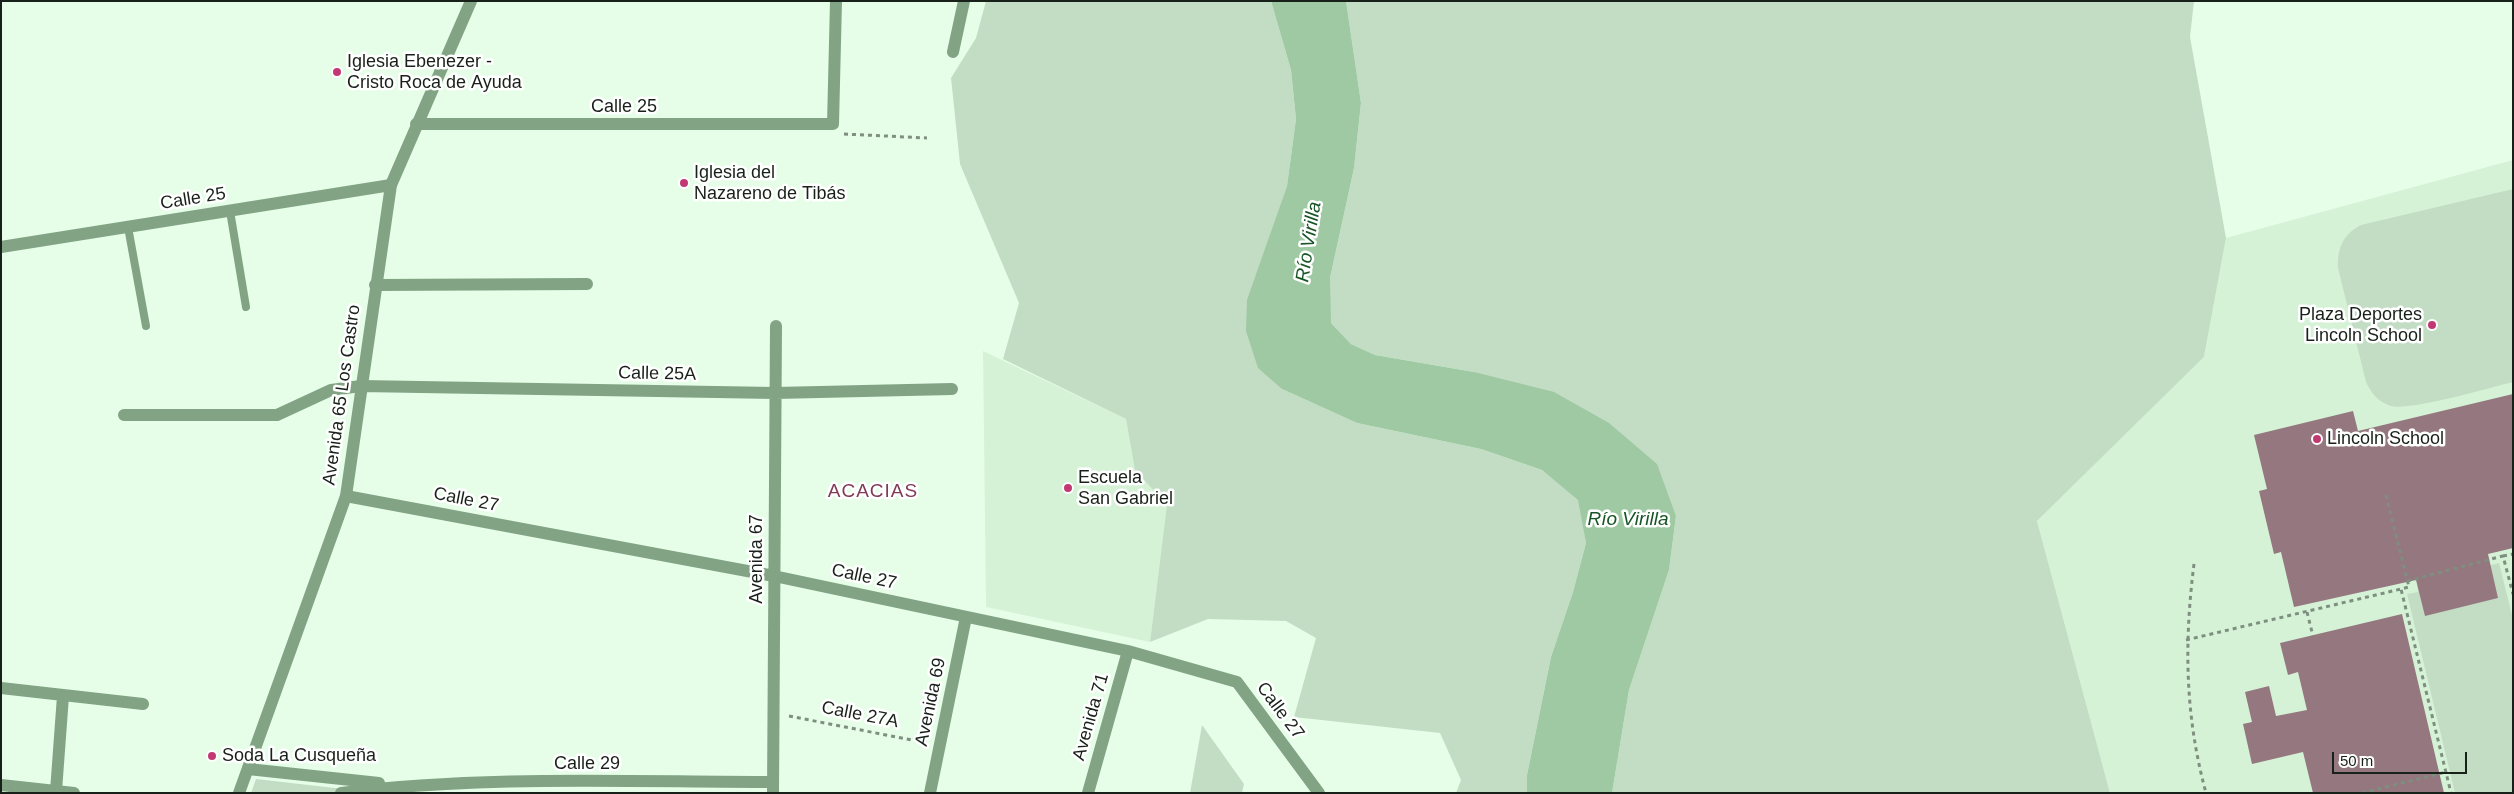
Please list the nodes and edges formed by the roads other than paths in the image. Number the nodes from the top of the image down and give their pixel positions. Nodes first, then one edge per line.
1 (471, 1) edge
2 (836, 1) edge
3 (964, 1) edge
4 (953, 52) dead end
5 (416, 124) junction
6 (391, 185) junction
7 (230, 211) junction
8 (128, 227) junction
9 (1, 248) edge
10 (587, 284) dead end
11 (375, 286) junction
12 (246, 307) dead end
13 (146, 326) dead end
14 (776, 326) dead end
15 (361, 386) junction
16 (952, 389) dead end
17 (775, 393) junction
18 (124, 415) dead end
19 (346, 496) junction
20 (774, 576) junction
21 (966, 617) junction
22 (1128, 651) junction
23 (1, 688) edge
24 (63, 696) junction
25 (143, 704) dead end
26 (248, 768) junction
27 (1, 785) edge
28 (401, 785) junction
29 (773, 788) edge
30 (56, 791) junction
31 (74, 793) edge
32 (239, 793) edge
33 (341, 793) edge
34 (930, 793) edge
35 (1088, 793) edge
36 (1319, 793) edge

1 - 5 street, Avenida 65 Los Castro
2 - 5 street, Calle 25
3 - 4 street
5 - 6 street, Avenida 65 Los Castro
6 - 7 street, Calle 25
6 - 11 street, Avenida 65 Los Castro
7 - 8 street, Calle 25
7 - 12 lane
8 - 9 street, Calle 25
8 - 13 lane
10 - 11 street
11 - 15 street, Avenida 65 Los Castro
14 - 17 street, Avenida 67
15 - 17 street, Calle 25A
15 - 18 street, Calle 25A
15 - 19 street, Avenida 65 Los Castro
16 - 17 street, Calle 25A
17 - 20 street, Avenida 67
19 - 20 street, Calle 27
19 - 26 street, Avenida 65 Los Castro
20 - 21 street, Calle 27
20 - 29 street, Avenida 67
21 - 22 street, Calle 27
21 - 34 street, Avenida 69
22 - 35 street, Avenida 71
22 - 36 street, Calle 27
23 - 24 street
24 - 25 street
24 - 30 street
26 - 28 street, Calle 29
26 - 32 street, Avenida 65 Los Castro
27 - 30 street
28 - 29 street, Calle 29
28 - 33 street, Calle 29
30 - 31 street

